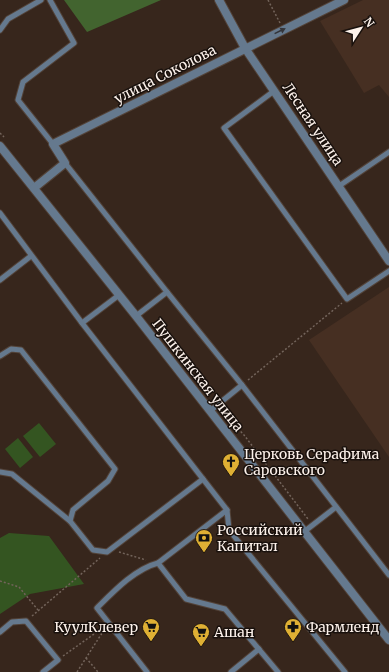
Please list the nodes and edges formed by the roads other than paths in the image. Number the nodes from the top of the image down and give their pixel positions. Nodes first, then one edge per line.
1 (41, 0) edge
2 (50, 0) edge
3 (220, 0) edge
4 (344, 0) edge
5 (0, 30) edge
6 (245, 48) junction
7 (274, 91) junction
8 (53, 144) junction
9 (0, 146) edge
10 (389, 152) edge
11 (65, 163) junction
12 (339, 186) junction
13 (34, 188) junction
14 (0, 213) edge
15 (31, 256) junction
16 (389, 261) edge
17 (389, 271) edge
18 (0, 280) edge
19 (167, 292) junction
20 (119, 295) junction
21 (136, 316) junction
22 (82, 323) junction
23 (0, 356) edge
24 (242, 385) junction
25 (210, 411) junction
26 (0, 471) edge
27 (203, 479) junction
28 (336, 507) junction
29 (226, 510) junction
30 (70, 520) junction
31 (304, 531) junction
32 (158, 563) junction
33 (389, 575) edge
34 (0, 632) edge
35 (389, 640) edge
36 (259, 649) junction
37 (43, 672) edge
38 (147, 672) edge
39 (231, 672) edge
40 (278, 672) edge
41 (345, 672) edge

1 - 5 lane
2 - 8 lane
3 - 6 street, Лесная улица
6 -> 4 street, улица Соколова
6 - 7 street, Лесная улица
6 - 8 street, улица Соколова
7 - 12 street, Лесная улица
7 - 17 lane
8 - 11 street
9 - 13 street, Пушкинская улица
10 - 12 lane
11 - 13 street
11 - 19 lane
12 - 16 street, Лесная улица
13 - 20 street, Пушкинская улица
14 - 15 lane
15 - 18 lane
15 - 22 lane
19 - 21 lane
19 - 24 lane
20 - 21 street, Пушкинская улица
20 - 22 lane
21 - 25 street, Пушкинская улица
22 - 27 lane
23 - 30 lane
24 - 25 lane
24 - 28 lane
25 - 31 street, Пушкинская улица
26 - 30 lane
27 - 29 lane
27 - 30 lane
28 - 31 lane
28 - 33 lane
29 - 32 lane
29 - 41 lane
31 - 35 street, Пушкинская улица
32 - 36 lane
32 - 38 lane
34 - 37 lane
36 - 39 lane
36 - 40 lane

